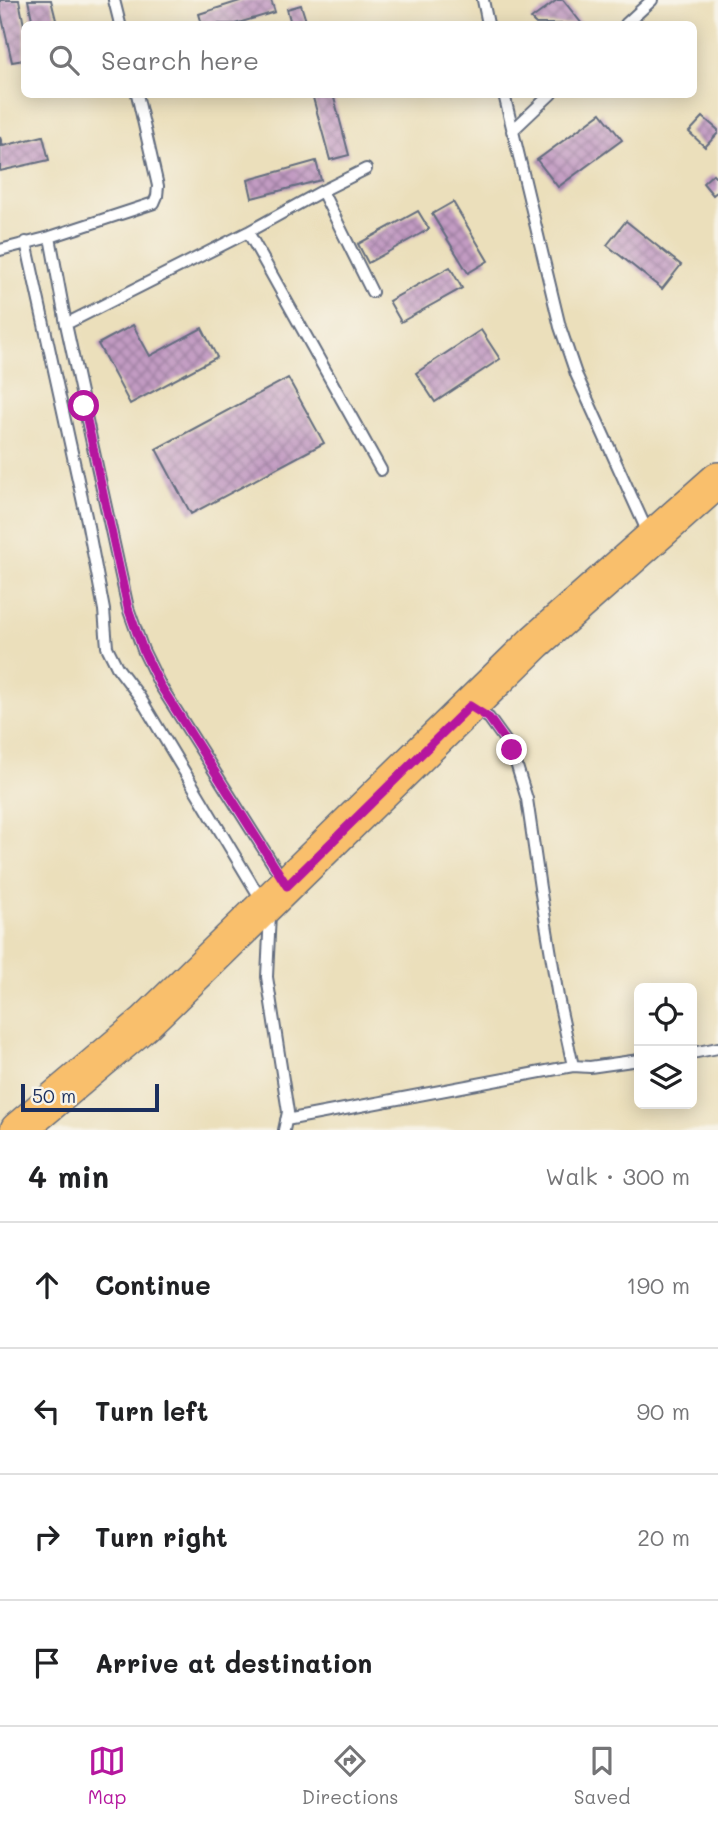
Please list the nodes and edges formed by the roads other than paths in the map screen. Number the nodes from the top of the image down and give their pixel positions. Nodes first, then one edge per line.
1 (114, 0) edge
2 (482, 0) edge
3 (652, 0) edge
4 (119, 21) edge
5 (487, 21) edge
6 (629, 21) edge
7 (138, 98) edge
8 (505, 98) edge
9 (547, 98) edge
10 (512, 131) junction
11 (366, 169) dead end
12 (322, 191) junction
13 (248, 232) junction
14 (50, 237) junction
15 (26, 242) junction
16 (0, 250) edge
17 (372, 292) dead end
18 (66, 324) junction
19 (381, 470) dead end
20 (718, 480) edge
21 (651, 538) junction
22 (470, 706) junction
23 (274, 897) junction
24 (718, 1048) edge
25 (697, 1052) edge
26 (634, 1061) edge
27 (573, 1066) junction
28 (285, 1125) edge
29 (18, 1130) edge

1 - 4 lane
2 - 5 lane
3 - 6 lane
7 - 14 lane
8 - 10 lane
9 - 10 lane
10 - 21 lane
11 - 12 lane
12 - 13 lane
12 - 17 lane
13 - 18 lane
13 - 19 lane
14 - 15 lane
14 - 18 lane
15 - 16 lane
15 - 23 lane
18 - 23 lane
20 - 21 main road
21 - 22 main road
22 - 23 main road
22 - 27 lane
23 - 28 lane
23 - 29 main road
24 - 25 lane
26 - 27 lane
27 - 28 lane

